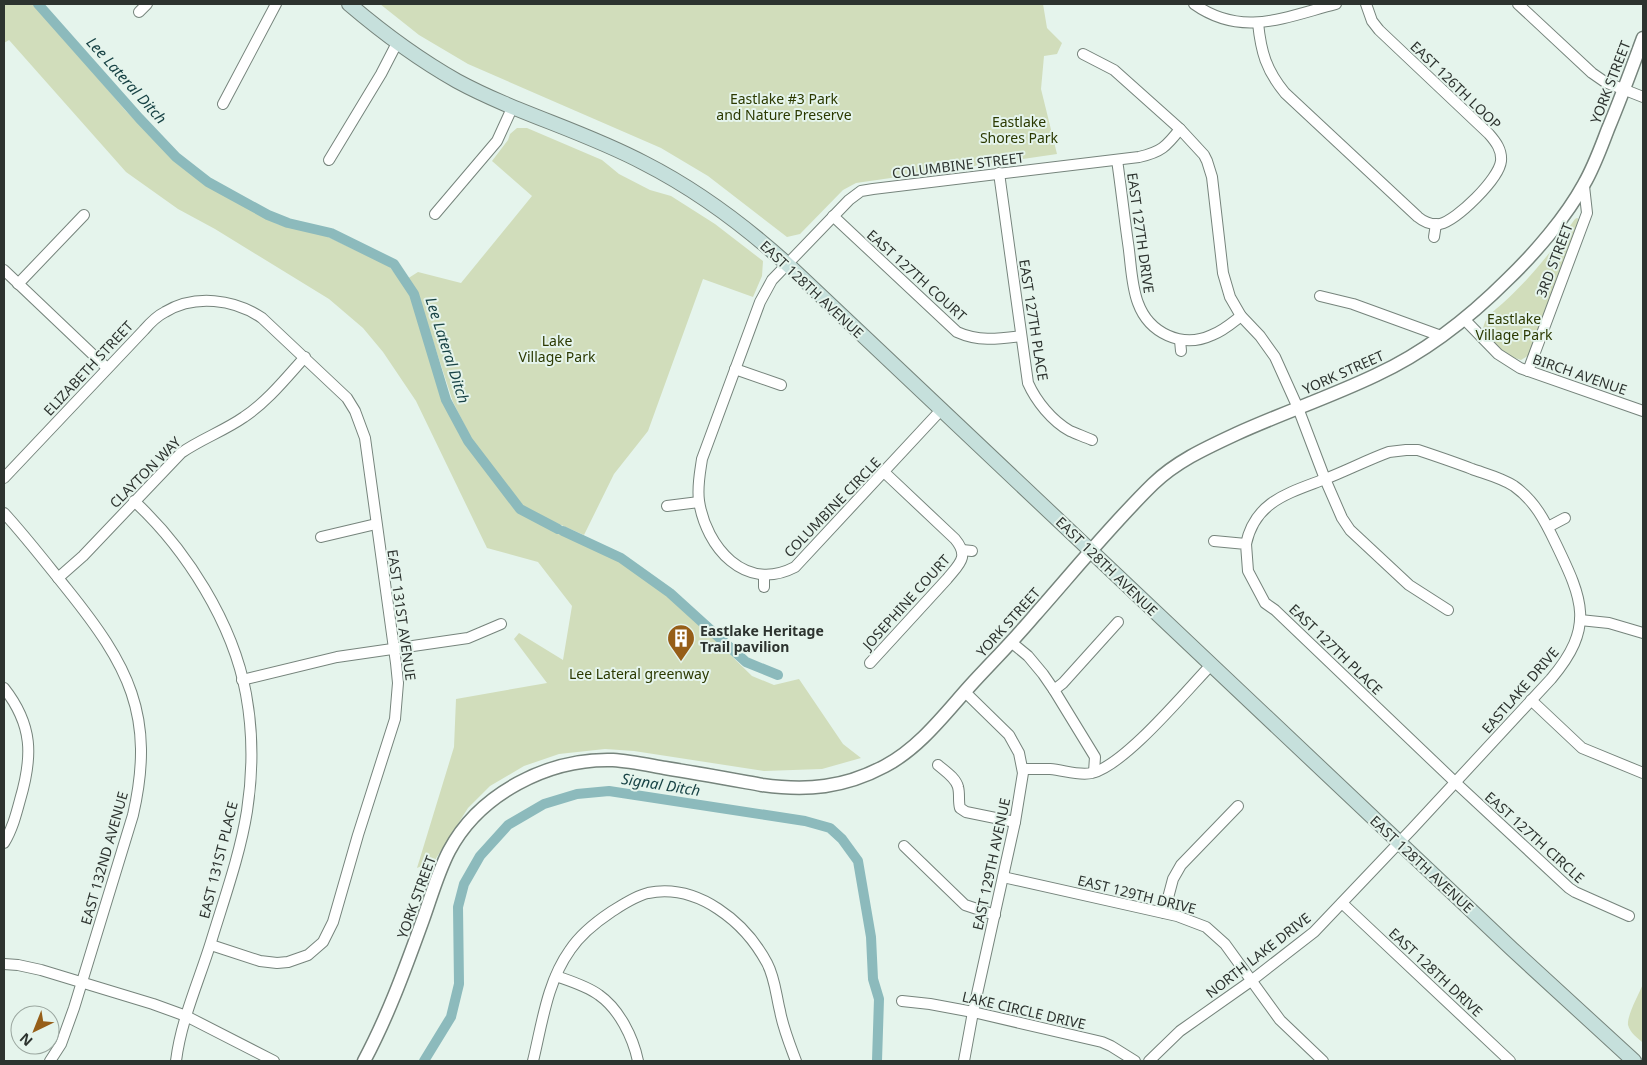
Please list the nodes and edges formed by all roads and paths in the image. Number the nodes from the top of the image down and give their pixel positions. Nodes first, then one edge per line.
1 (147, 4) edge
2 (276, 4) edge
3 (349, 4) edge
4 (1194, 4) edge
5 (1336, 4) edge
6 (1366, 4) edge
7 (1518, 4) edge
8 (139, 12) dead end
9 (1258, 23) junction
10 (1643, 38) edge
11 (397, 43) junction
12 (1083, 54) dead end
13 (1624, 90) junction
14 (1643, 97) edge
15 (223, 104) dead end
16 (513, 106) junction
17 (1180, 130) junction
18 (329, 160) dead end
19 (1117, 160) junction
20 (998, 173) junction
21 (1584, 186) junction
22 (435, 214) dead end
23 (84, 215) dead end
24 (832, 216) junction
25 (1436, 224) junction
26 (1434, 237) dead end
27 (787, 264) junction
28 (4, 270) edge
29 (18, 284) junction
30 (1320, 296) dead end
31 (207, 301) joint
32 (1241, 316) junction
33 (1465, 320) junction
34 (1021, 336) junction
35 (1441, 336) junction
36 (1180, 340) junction
37 (1180, 351) dead end
38 (305, 358) junction
39 (107, 368) junction
40 (735, 369) junction
41 (1528, 371) junction
42 (781, 385) dead end
43 (1298, 408) junction
44 (941, 410) junction
45 (1643, 411) edge
46 (1092, 440) dead end
47 (884, 472) junction
48 (4, 478) edge
49 (1325, 480) junction
50 (134, 501) junction
51 (700, 502) junction
52 (667, 506) dead end
53 (4, 513) edge
54 (1565, 518) dead end
55 (376, 524) junction
56 (1548, 527) junction
57 (321, 537) dead end
58 (1214, 541) dead end
59 (1246, 544) junction
60 (1090, 551) junction
61 (764, 574) junction
62 (58, 578) junction
63 (764, 587) dead end
64 (1448, 610) dead end
65 (1580, 620) junction
66 (1118, 622) dead end
67 (501, 624) dead end
68 (1643, 633) edge
69 (1011, 642) junction
70 (394, 649) junction
71 (870, 663) dead end
72 (1211, 665) junction
73 (242, 680) junction
74 (4, 688) edge
75 (1054, 690) junction
76 (965, 692) junction
77 (1531, 700) junction
78 (938, 765) dead end
79 (1023, 769) junction
80 (1094, 772) junction
81 (1643, 773) edge
82 (1456, 783) junction
83 (1238, 806) dead end
84 (1015, 822) junction
85 (4, 843) edge
86 (1400, 843) junction
87 (904, 846) dead end
88 (1003, 878) junction
89 (1342, 904) junction
90 (1164, 912) junction
91 (995, 915) junction
92 (1629, 916) dead end
93 (211, 944) junction
94 (4, 964) edge
95 (556, 976) junction
96 (1252, 981) junction
97 (82, 982) junction
98 (902, 1001) dead end
99 (973, 1012) junction
100 (186, 1016) junction
101 (50, 1061) edge
102 (176, 1061) edge
103 (274, 1061) edge
104 (364, 1061) edge
105 (533, 1061) edge
106 (638, 1061) edge
107 (796, 1061) edge
108 (964, 1061) edge
109 (1135, 1061) edge
110 (1149, 1061) edge
111 (1323, 1061) edge
112 (1510, 1061) edge
113 (1634, 1061) edge

1 - 8 street
2 - 15 street
3 - 11 main road, EAST 128TH AVENUE
4 - 9 street
5 - 9 street
6 - 25 street, EAST 126TH LOOP
7 - 13 street
9 - 25 street
10 - 13 street, YORK STREET
11 - 16 main road, EAST 128TH AVENUE
11 - 18 street
12 - 17 street
13 - 14 street
13 - 21 street, YORK STREET
16 - 22 street
16 - 27 main road, EAST 128TH AVENUE
17 - 19 street, COLUMBINE STREET
17 - 32 street
19 - 20 street, COLUMBINE STREET
19 - 36 street, EAST 127TH DRIVE
20 - 24 street, COLUMBINE STREET
20 - 34 street, EAST 127TH PLACE
21 - 33 street, YORK STREET
21 - 41 street, 3RD STREET
23 - 29 street
24 - 27 street, COLUMBINE STREET
24 - 34 street, EAST 127TH COURT
25 - 26 street
27 - 40 street, COLUMBINE CIRCLE
27 - 44 main road, EAST 128TH AVENUE
28 - 29 street
29 - 39 street
30 - 35 street
31 - 38 street, EAST 131ST AVENUE
31 - 39 street, ELIZABETH STREET
32 - 36 street
32 - 43 street
33 - 35 street, YORK STREET
33 - 41 street, BIRCH AVENUE
34 - 46 street, EAST 127TH PLACE
35 - 43 street, YORK STREET
36 - 37 street
38 - 50 street, CLAYTON WAY
38 - 55 street, EAST 131ST AVENUE
39 - 48 street, ELIZABETH STREET
40 - 42 street
40 - 51 street, COLUMBINE CIRCLE
41 - 45 street, BIRCH AVENUE
43 - 49 street
43 - 60 street, YORK STREET
44 - 47 street, COLUMBINE CIRCLE
44 - 60 main road, EAST 128TH AVENUE
47 - 61 street, COLUMBINE CIRCLE
47 - 71 street, JOSEPHINE COURT
49 - 56 street, EASTLAKE DRIVE
49 - 59 street, EASTLAKE DRIVE
49 - 64 street
50 - 62 street, CLAYTON WAY
50 - 73 street, EAST 131ST PLACE
51 - 52 street
51 - 61 street, COLUMBINE CIRCLE
53 - 62 street, EAST 132ND AVENUE
54 - 56 street
55 - 57 street
55 - 70 street, EAST 131ST AVENUE
56 - 65 street, EASTLAKE DRIVE
58 - 59 street
59 - 82 street, EAST 127TH PLACE
60 - 69 street, YORK STREET
60 - 72 main road, EAST 128TH AVENUE
61 - 63 street
62 - 97 street, EAST 132ND AVENUE
65 - 68 street
65 - 77 street, EASTLAKE DRIVE
66 - 75 street
67 - 70 street
69 - 75 street
69 - 76 street, YORK STREET
70 - 73 street
70 - 93 street, EAST 131ST AVENUE
72 - 80 street
72 - 86 main road, EAST 128TH AVENUE
73 - 93 street, EAST 131ST PLACE
74 - 85 street
75 - 80 street
76 - 79 street, EAST 129TH AVENUE
76 - 104 street, YORK STREET
77 - 81 street
77 - 82 street, EASTLAKE DRIVE
78 - 84 street
79 - 80 street
79 - 84 street, EAST 129TH AVENUE
82 - 86 street, EASTLAKE DRIVE
82 - 92 street, EAST 127TH CIRCLE
83 - 90 street
84 - 88 street, EAST 129TH AVENUE
86 - 89 street, NORTH LAKE DRIVE
86 - 113 main road, EAST 128TH AVENUE
87 - 91 street
88 - 90 street, EAST 129TH DRIVE
88 - 91 street, EAST 129TH AVENUE
89 - 96 street, NORTH LAKE DRIVE
89 - 112 street, EAST 128TH DRIVE
90 - 96 street, EAST 129TH DRIVE
91 - 99 street, EAST 129TH AVENUE
93 - 100 street, EAST 131ST PLACE
94 - 97 street
95 - 105 street
95 - 106 street
95 - 107 street
96 - 110 street, NORTH LAKE DRIVE
96 - 111 street, EAST 129TH DRIVE
97 - 100 street
97 - 101 street, EAST 132ND AVENUE
98 - 99 street, LAKE CIRCLE DRIVE
99 - 108 street, EAST 129TH AVENUE
99 - 109 street, LAKE CIRCLE DRIVE
100 - 102 street
100 - 103 street

